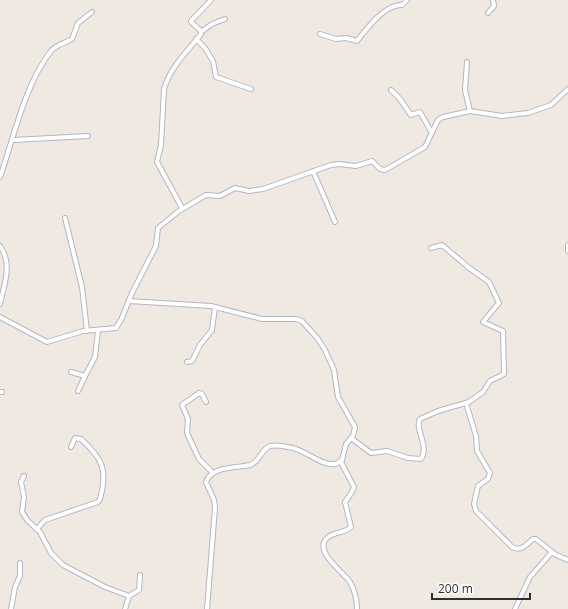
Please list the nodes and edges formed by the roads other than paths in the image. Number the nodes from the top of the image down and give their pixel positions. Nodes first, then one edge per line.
1 (211, 0) edge
2 (407, 0) edge
3 (493, 0) edge
4 (92, 12) dead end
5 (488, 13) dead end
6 (225, 20) dead end
7 (201, 32) junction
8 (320, 34) dead end
9 (196, 39) junction
10 (467, 62) dead end
11 (251, 88) dead end
12 (568, 89) edge
13 (391, 90) dead end
14 (470, 111) junction
15 (432, 133) junction
16 (88, 136) dead end
17 (13, 140) junction
18 (313, 171) junction
19 (0, 177) edge
20 (182, 208) junction
21 (65, 218) dead end
22 (335, 222) dead end
23 (568, 245) edge
24 (0, 246) edge
25 (431, 248) dead end
26 (568, 251) edge
27 (129, 301) junction
28 (0, 304) edge
29 (216, 307) junction
30 (0, 317) edge
31 (87, 330) junction
32 (98, 331) junction
33 (187, 362) dead end
34 (71, 372) dead end
35 (85, 376) junction
36 (78, 391) dead end
37 (206, 402) dead end
38 (466, 403) junction
39 (351, 438) junction
40 (71, 447) dead end
41 (341, 462) junction
42 (213, 473) junction
43 (24, 476) dead end
44 (37, 529) junction
45 (552, 552) junction
46 (568, 560) edge
47 (20, 563) dead end
48 (140, 575) dead end
49 (129, 596) junction
50 (11, 609) edge
51 (125, 609) edge
52 (207, 609) edge
53 (357, 609) edge
54 (515, 609) edge

1 - 7 street
2 - 8 street
3 - 5 street
4 - 17 street
6 - 7 street
7 - 9 street
9 - 11 street
9 - 20 street
10 - 14 street
12 - 14 street
13 - 15 street
14 - 15 street
15 - 18 street
16 - 17 street
17 - 19 street
18 - 20 street
18 - 22 street
20 - 27 street
21 - 31 street
23 - 26 street
24 - 28 street
25 - 38 street
27 - 29 street
27 - 32 street
29 - 33 street
29 - 39 street
30 - 31 street
31 - 32 street
32 - 35 street
34 - 35 street
35 - 36 street
37 - 42 street
38 - 39 street
38 - 45 street
39 - 41 street
40 - 44 street
41 - 42 street
41 - 53 street
42 - 52 street
43 - 44 street
44 - 49 street
45 - 46 street
45 - 54 street
47 - 50 street
48 - 49 street
49 - 51 street

